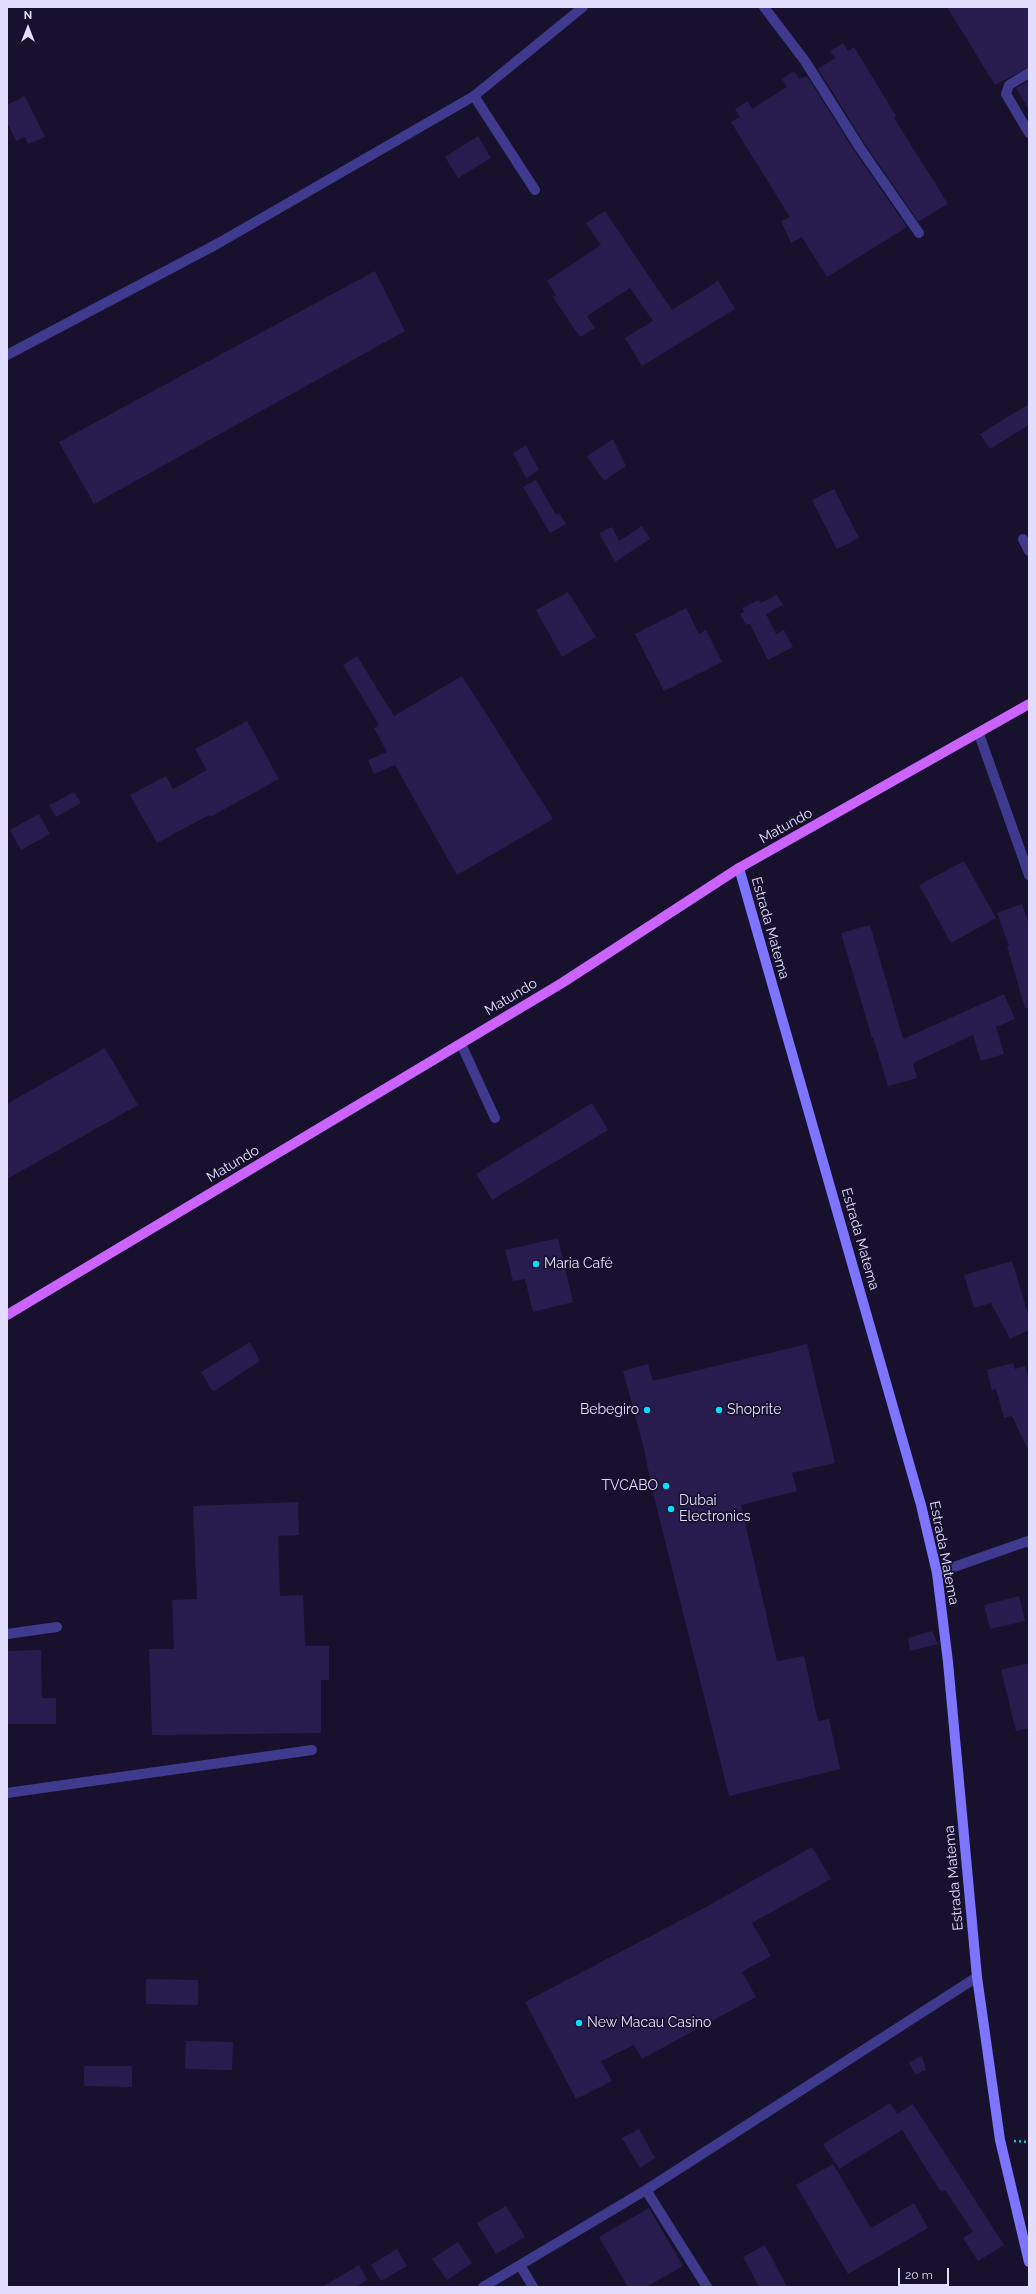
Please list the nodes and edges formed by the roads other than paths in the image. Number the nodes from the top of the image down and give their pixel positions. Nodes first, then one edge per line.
1 (583, 7) edge
2 (764, 7) edge
3 (1029, 72) edge
4 (474, 96) junction
5 (1029, 133) edge
6 (535, 190) dead end
7 (919, 233) dead end
8 (7, 356) edge
9 (1023, 539) dead end
10 (1029, 551) edge
11 (1029, 704) edge
12 (979, 734) junction
13 (739, 868) junction
14 (1029, 875) edge
15 (461, 1044) junction
16 (495, 1118) dead end
17 (7, 1315) edge
18 (1029, 1541) edge
19 (937, 1573) junction
20 (57, 1627) dead end
21 (7, 1634) edge
22 (312, 1750) dead end
23 (7, 1793) edge
24 (978, 1977) junction
25 (646, 2190) junction
26 (1029, 2262) edge
27 (520, 2265) junction
28 (483, 2287) edge
29 (533, 2287) edge
30 (707, 2287) edge

1 - 4 street
2 - 7 street
3 - 5 street
4 - 6 street
4 - 8 street
9 - 10 street
11 - 12 main road, Matundo
12 - 13 main road, Matundo
12 - 14 street
13 - 15 main road, Matundo
13 - 19 street, Estrada Matema
15 - 16 street
15 - 17 main road, Matundo
18 - 19 street
19 - 24 street, Estrada Matema
20 - 21 street
22 - 23 street
24 - 25 street
24 - 26 street, Estrada Matema
25 - 27 street
25 - 30 street
27 - 28 street
27 - 29 street

